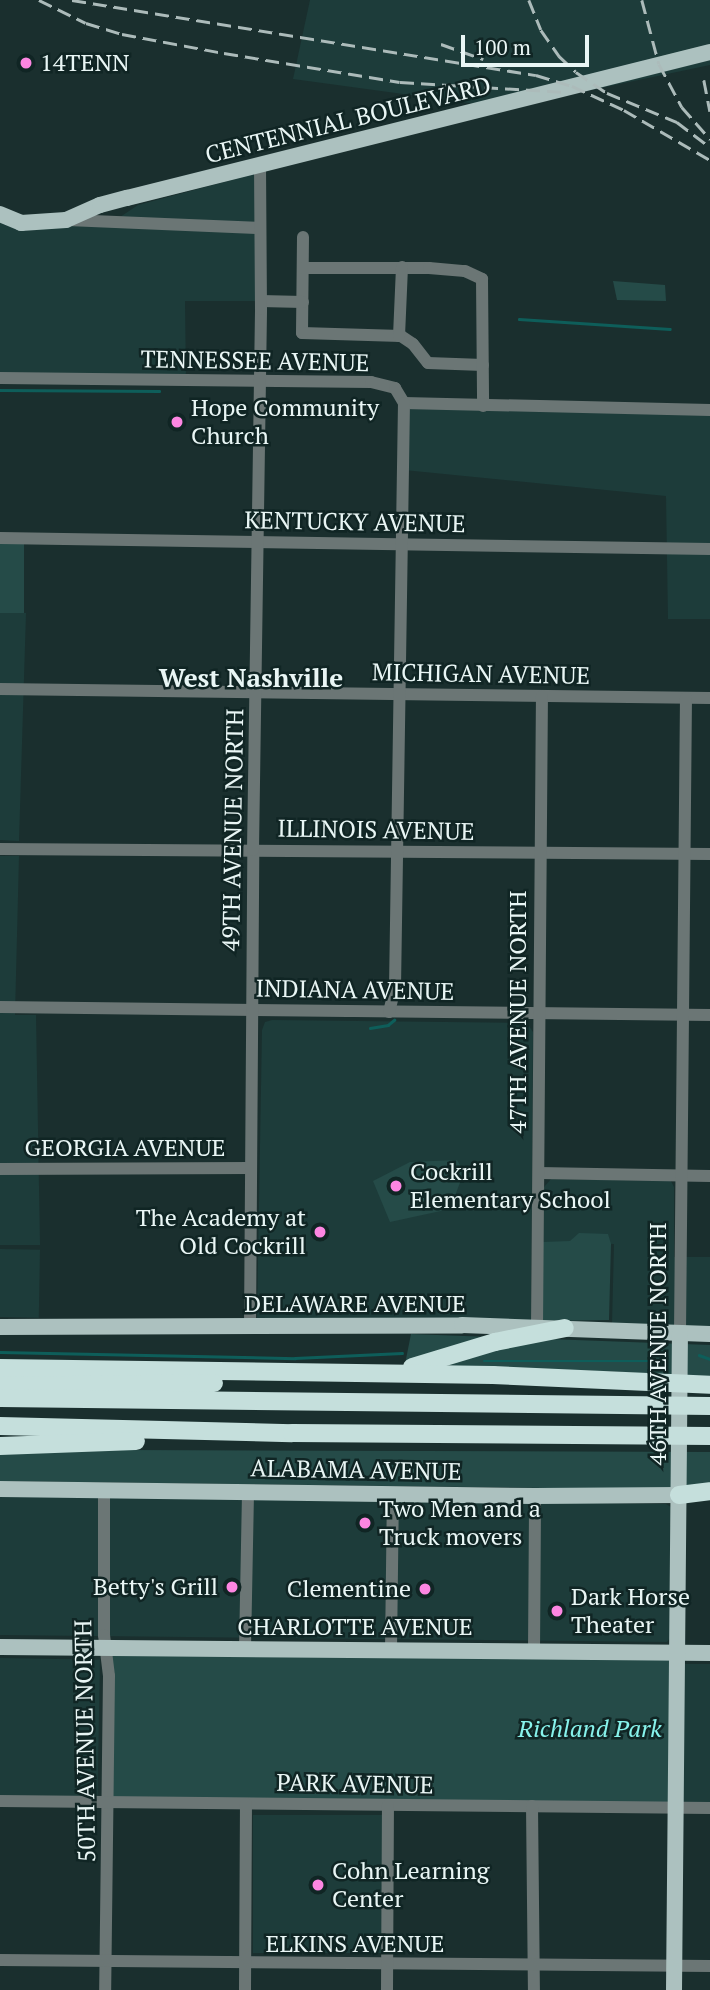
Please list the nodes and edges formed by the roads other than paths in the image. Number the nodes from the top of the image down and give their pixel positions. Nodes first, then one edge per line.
1 (710, 52) edge
2 (260, 166) junction
3 (0, 214) edge
4 (66, 220) junction
5 (0, 222) edge
6 (21, 223) junction
7 (260, 228) junction
8 (303, 237) dead end
9 (402, 267) junction
10 (303, 268) junction
11 (261, 301) junction
12 (303, 302) junction
13 (399, 336) junction
14 (482, 365) junction
15 (0, 378) edge
16 (259, 381) junction
17 (404, 404) junction
18 (483, 406) junction
19 (710, 410) edge
20 (0, 538) edge
21 (258, 542) junction
22 (404, 544) junction
23 (710, 549) edge
24 (0, 688) edge
25 (400, 692) junction
26 (256, 694) junction
27 (542, 696) junction
28 (686, 698) junction
29 (710, 698) edge
30 (0, 849) edge
31 (253, 850) junction
32 (398, 852) junction
33 (539, 853) junction
34 (684, 854) junction
35 (710, 854) edge
36 (0, 1007) edge
37 (254, 1009) junction
38 (389, 1012) junction
39 (538, 1014) junction
40 (683, 1015) junction
41 (710, 1015) edge
42 (251, 1168) junction
43 (0, 1169) edge
44 (539, 1173) junction
45 (681, 1176) junction
46 (710, 1176) edge
47 (0, 1327) edge
48 (250, 1327) junction
49 (537, 1327) junction
50 (565, 1328) junction
51 (680, 1333) junction
52 (710, 1334) edge
53 (0, 1368) edge
54 (710, 1385) edge
55 (0, 1386) edge
56 (0, 1398) edge
57 (710, 1406) edge
58 (0, 1426) edge
59 (292, 1433) junction
60 (710, 1436) edge
61 (0, 1446) edge
62 (0, 1489) edge
63 (104, 1491) junction
64 (248, 1491) junction
65 (710, 1491) edge
66 (393, 1493) junction
67 (679, 1495) junction
68 (535, 1496) junction
69 (710, 1498) edge
70 (0, 1647) edge
71 (107, 1648) junction
72 (245, 1649) junction
73 (391, 1651) junction
74 (534, 1651) junction
75 (678, 1652) junction
76 (710, 1653) edge
77 (0, 1801) edge
78 (108, 1802) junction
79 (246, 1804) junction
80 (388, 1805) junction
81 (532, 1806) junction
82 (675, 1808) junction
83 (710, 1808) edge
84 (0, 1960) edge
85 (106, 1960) junction
86 (245, 1965) junction
87 (387, 1965) junction
88 (534, 1966) junction
89 (675, 1966) junction
90 (710, 1966) edge
91 (105, 1990) edge
92 (245, 1990) edge
93 (387, 1990) edge
94 (534, 1990) edge
95 (674, 1990) edge

1 - 2 main road, CENTENNIAL BOULEVARD
2 - 4 main road, CENTENNIAL BOULEVARD
2 - 7 street, 49TH AVENUE NORTH
3 - 6 main road, CENTENNIAL BOULEVARD
4 - 6 main road, CENTENNIAL BOULEVARD
4 - 7 street
5 - 6 street
7 - 11 street, 49TH AVENUE NORTH
8 - 10 street
9 - 10 street
9 - 13 street
9 - 14 street
10 - 12 street
11 - 12 street
11 - 16 street, 49TH AVENUE NORTH
12 - 13 street
13 - 14 street
14 - 18 street
15 - 16 street, TENNESSEE AVENUE
16 - 17 street, TENNESSEE AVENUE
16 - 21 street, 49TH AVENUE NORTH
17 - 18 street
17 - 22 street
18 - 19 street
20 - 21 street, KENTUCKY AVENUE
21 - 22 street, KENTUCKY AVENUE
21 - 26 street, 49TH AVENUE NORTH
22 - 23 street, KENTUCKY AVENUE
22 - 25 street
24 - 26 street, MICHIGAN AVENUE
25 - 26 street, MICHIGAN AVENUE
25 - 27 street, MICHIGAN AVENUE
25 - 32 street
26 - 31 street, 49TH AVENUE NORTH
27 - 28 street, MICHIGAN AVENUE
27 - 33 street, 47TH AVENUE NORTH
28 - 29 street, MICHIGAN AVENUE
28 - 34 street, 46TH AVENUE NORTH
30 - 31 street, ILLINOIS AVENUE
31 - 32 street, ILLINOIS AVENUE
31 - 37 street, 49TH AVENUE NORTH
32 - 33 street, ILLINOIS AVENUE
32 - 38 street
33 - 34 street, ILLINOIS AVENUE
33 - 39 street, 47TH AVENUE NORTH
34 - 35 street, ILLINOIS AVENUE
34 - 40 street, 46TH AVENUE NORTH
36 - 37 street, INDIANA AVENUE
37 - 38 street, INDIANA AVENUE
37 - 42 street, 49TH AVENUE NORTH
38 - 39 street, INDIANA AVENUE
39 - 40 street, INDIANA AVENUE
39 - 44 street, 47TH AVENUE NORTH
40 - 41 street, INDIANA AVENUE
40 - 45 street, 46TH AVENUE NORTH
42 - 43 street, GEORGIA AVENUE
42 - 48 street, 49TH AVENUE NORTH
44 - 45 street
44 - 49 street, 47TH AVENUE NORTH
45 - 46 street
45 - 51 street, 46TH AVENUE NORTH
47 - 48 main road, DELAWARE AVENUE
48 - 49 main road, DELAWARE AVENUE
49 - 50 main road, DELAWARE AVENUE
50 - 51 main road, DELAWARE AVENUE
50 - 55 highway
51 - 52 main road, DELAWARE AVENUE
51 - 67 main road, 46TH AVENUE NORTH
53 - 54 highway
56 - 57 highway
58 - 59 highway
59 - 60 highway
59 - 61 highway
62 - 63 main road, ALABAMA AVENUE
63 - 64 main road, ALABAMA AVENUE
63 - 71 street, 50TH AVENUE NORTH
64 - 66 main road, ALABAMA AVENUE
64 - 72 street
65 - 67 highway
66 - 68 main road, ALABAMA AVENUE
66 - 73 street
67 - 68 main road, ALABAMA AVENUE
67 - 69 street, ALABAMA AVENUE
67 - 75 main road, 46TH AVENUE NORTH
68 - 74 street
70 - 71 main road, CHARLOTTE AVENUE
71 - 72 main road, CHARLOTTE AVENUE
71 - 78 street, 50TH AVENUE NORTH
72 - 73 main road, CHARLOTTE AVENUE
73 - 74 main road, CHARLOTTE AVENUE
74 - 75 main road, CHARLOTTE AVENUE
75 - 76 main road, CHARLOTTE AVENUE
75 - 82 main road, 46TH AVENUE NORTH
77 - 78 street, PARK AVENUE
78 - 79 street, PARK AVENUE
78 - 85 street, 50TH AVENUE NORTH
79 - 80 street, PARK AVENUE
79 - 86 street
80 - 81 street, PARK AVENUE
80 - 87 street
81 - 82 street, PARK AVENUE
81 - 88 street
82 - 83 street, PARK AVENUE
82 - 89 main road, 46TH AVENUE NORTH
84 - 85 street, ELKINS AVENUE
85 - 86 street, ELKINS AVENUE
85 - 91 street, 50TH AVENUE NORTH
86 - 87 street, ELKINS AVENUE
86 - 92 street
87 - 88 street, ELKINS AVENUE
87 - 93 street
88 - 89 street, ELKINS AVENUE
88 - 94 street
89 - 90 street, ELKINS AVENUE
89 - 95 main road, 46TH AVENUE NORTH

